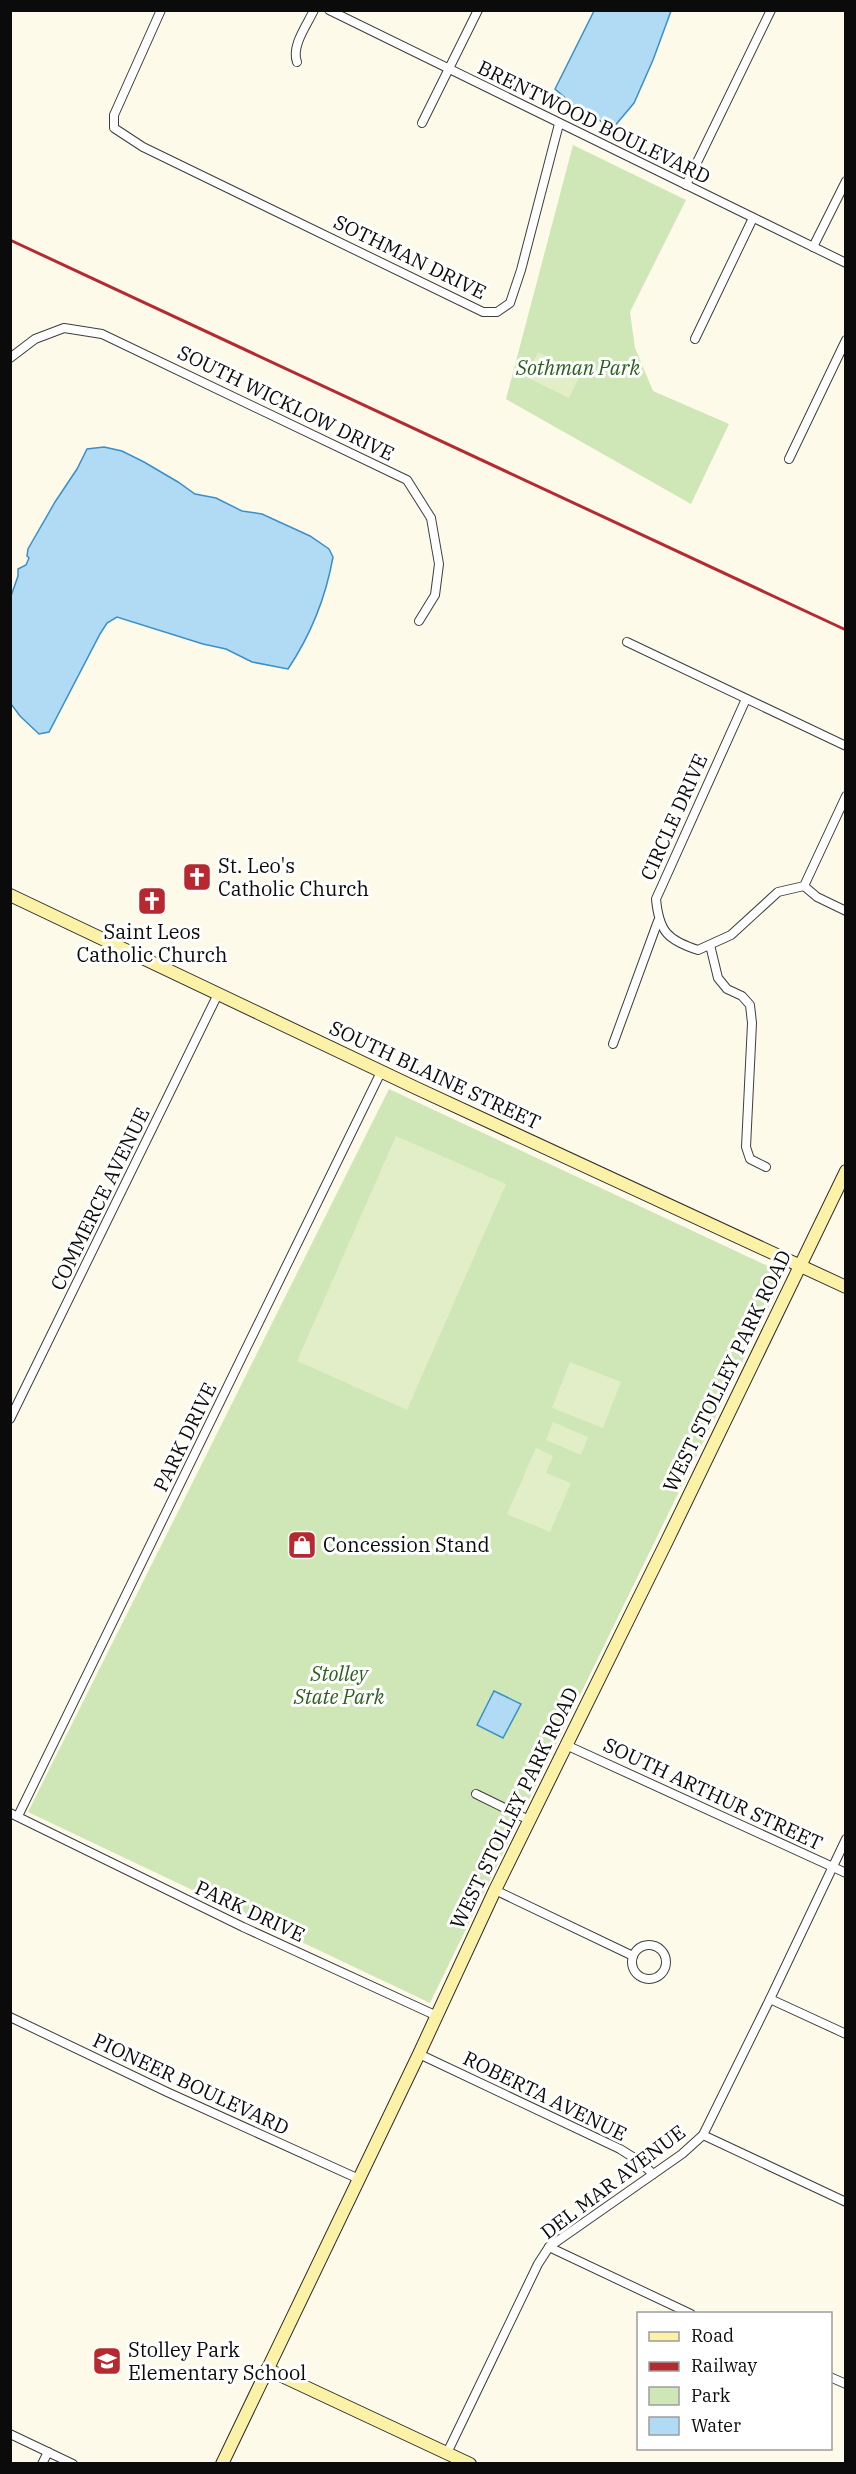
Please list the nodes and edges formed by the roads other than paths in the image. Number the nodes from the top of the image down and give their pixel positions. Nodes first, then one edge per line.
1 (161, 10) edge
2 (314, 10) edge
3 (329, 10) edge
4 (478, 10) edge
5 (771, 10) edge
6 (297, 62) dead end
7 (448, 69) junction
8 (422, 123) dead end
9 (559, 124) junction
10 (846, 181) edge
11 (686, 185) junction
12 (753, 218) junction
13 (813, 247) junction
14 (846, 263) edge
15 (695, 339) dead end
16 (846, 340) edge
17 (10, 358) edge
18 (789, 459) dead end
19 (419, 621) dead end
20 (627, 642) dead end
21 (746, 699) junction
22 (846, 746) edge
23 (846, 796) edge
24 (804, 886) junction
25 (10, 895) edge
26 (846, 911) edge
27 (658, 921) junction
28 (710, 945) junction
29 (218, 994) junction
30 (613, 1044) dead end
31 (381, 1072) junction
32 (766, 1167) dead end
33 (846, 1171) edge
34 (800, 1266) junction
35 (846, 1287) edge
36 (10, 1419) edge
37 (566, 1745) junction
38 (476, 1794) dead end
39 (14, 1815) edge
40 (529, 1820) junction
41 (846, 1839) edge
42 (834, 1868) junction
43 (846, 1873) edge
44 (495, 1890) junction
45 (633, 1956) junction
46 (771, 1999) junction
47 (437, 2016) junction
48 (10, 2017) edge
49 (846, 2034) edge
50 (419, 2054) junction
51 (703, 2135) junction
52 (653, 2174) junction
53 (359, 2179) junction
54 (846, 2202) edge
55 (549, 2247) junction
56 (689, 2312) edge
57 (267, 2369) junction
58 (832, 2377) edge
59 (846, 2384) edge
60 (10, 2434) edge
61 (48, 2452) junction
62 (447, 2453) junction
63 (42, 2463) edge
64 (73, 2463) edge
65 (222, 2463) edge
66 (470, 2463) edge

1 - 9 street, SOTHMAN DRIVE
2 - 6 street
3 - 7 street, BRENTWOOD BOULEVARD
4 - 7 street
5 - 11 street
7 - 8 street
7 - 9 street, BRENTWOOD BOULEVARD
9 - 11 street, BRENTWOOD BOULEVARD
10 - 13 street
11 - 12 street, BRENTWOOD BOULEVARD
12 - 13 street, BRENTWOOD BOULEVARD
12 - 15 street
13 - 14 street, BRENTWOOD BOULEVARD
16 - 18 street
17 - 19 street, SOUTH WICKLOW DRIVE
20 - 21 street
21 - 22 street
21 - 27 street, CIRCLE DRIVE
23 - 24 street
24 - 26 street
24 - 28 street
25 - 29 main road, SOUTH BLAINE STREET
27 - 28 street
27 - 30 street, CIRCLE DRIVE
28 - 32 street
29 - 31 main road, SOUTH BLAINE STREET
29 - 36 street, COMMERCE AVENUE
31 - 34 main road, SOUTH BLAINE STREET
31 - 39 street, PARK DRIVE
33 - 34 main road, WEST STOLLEY PARK ROAD
34 - 35 main road, SOUTH BLAINE STREET
34 - 37 main road, WEST STOLLEY PARK ROAD
37 - 40 main road, WEST STOLLEY PARK ROAD
37 - 42 street, SOUTH ARTHUR STREET
38 - 40 street
39 - 47 street, PARK DRIVE
40 - 44 main road, WEST STOLLEY PARK ROAD
41 - 42 street, DEL MAR AVENUE
42 - 43 street, SOUTH ARTHUR STREET
42 - 46 street, DEL MAR AVENUE
44 - 45 street
44 - 47 main road, WEST STOLLEY PARK ROAD
45 - 45 street
46 - 49 street
46 - 51 street, DEL MAR AVENUE
47 - 50 main road, WEST STOLLEY PARK ROAD
48 - 53 street, PIONEER BOULEVARD
50 - 52 street, ROBERTA AVENUE
50 - 53 main road, WEST STOLLEY PARK ROAD
51 - 52 street, DEL MAR AVENUE
51 - 54 street
52 - 55 street, DEL MAR AVENUE
53 - 57 main road, WEST STOLLEY PARK ROAD
55 - 56 street
55 - 62 street, DEL MAR AVENUE
57 - 62 main road
57 - 65 main road, WEST STOLLEY PARK ROAD
58 - 59 street
60 - 61 street
61 - 63 street
61 - 64 street
62 - 66 main road

